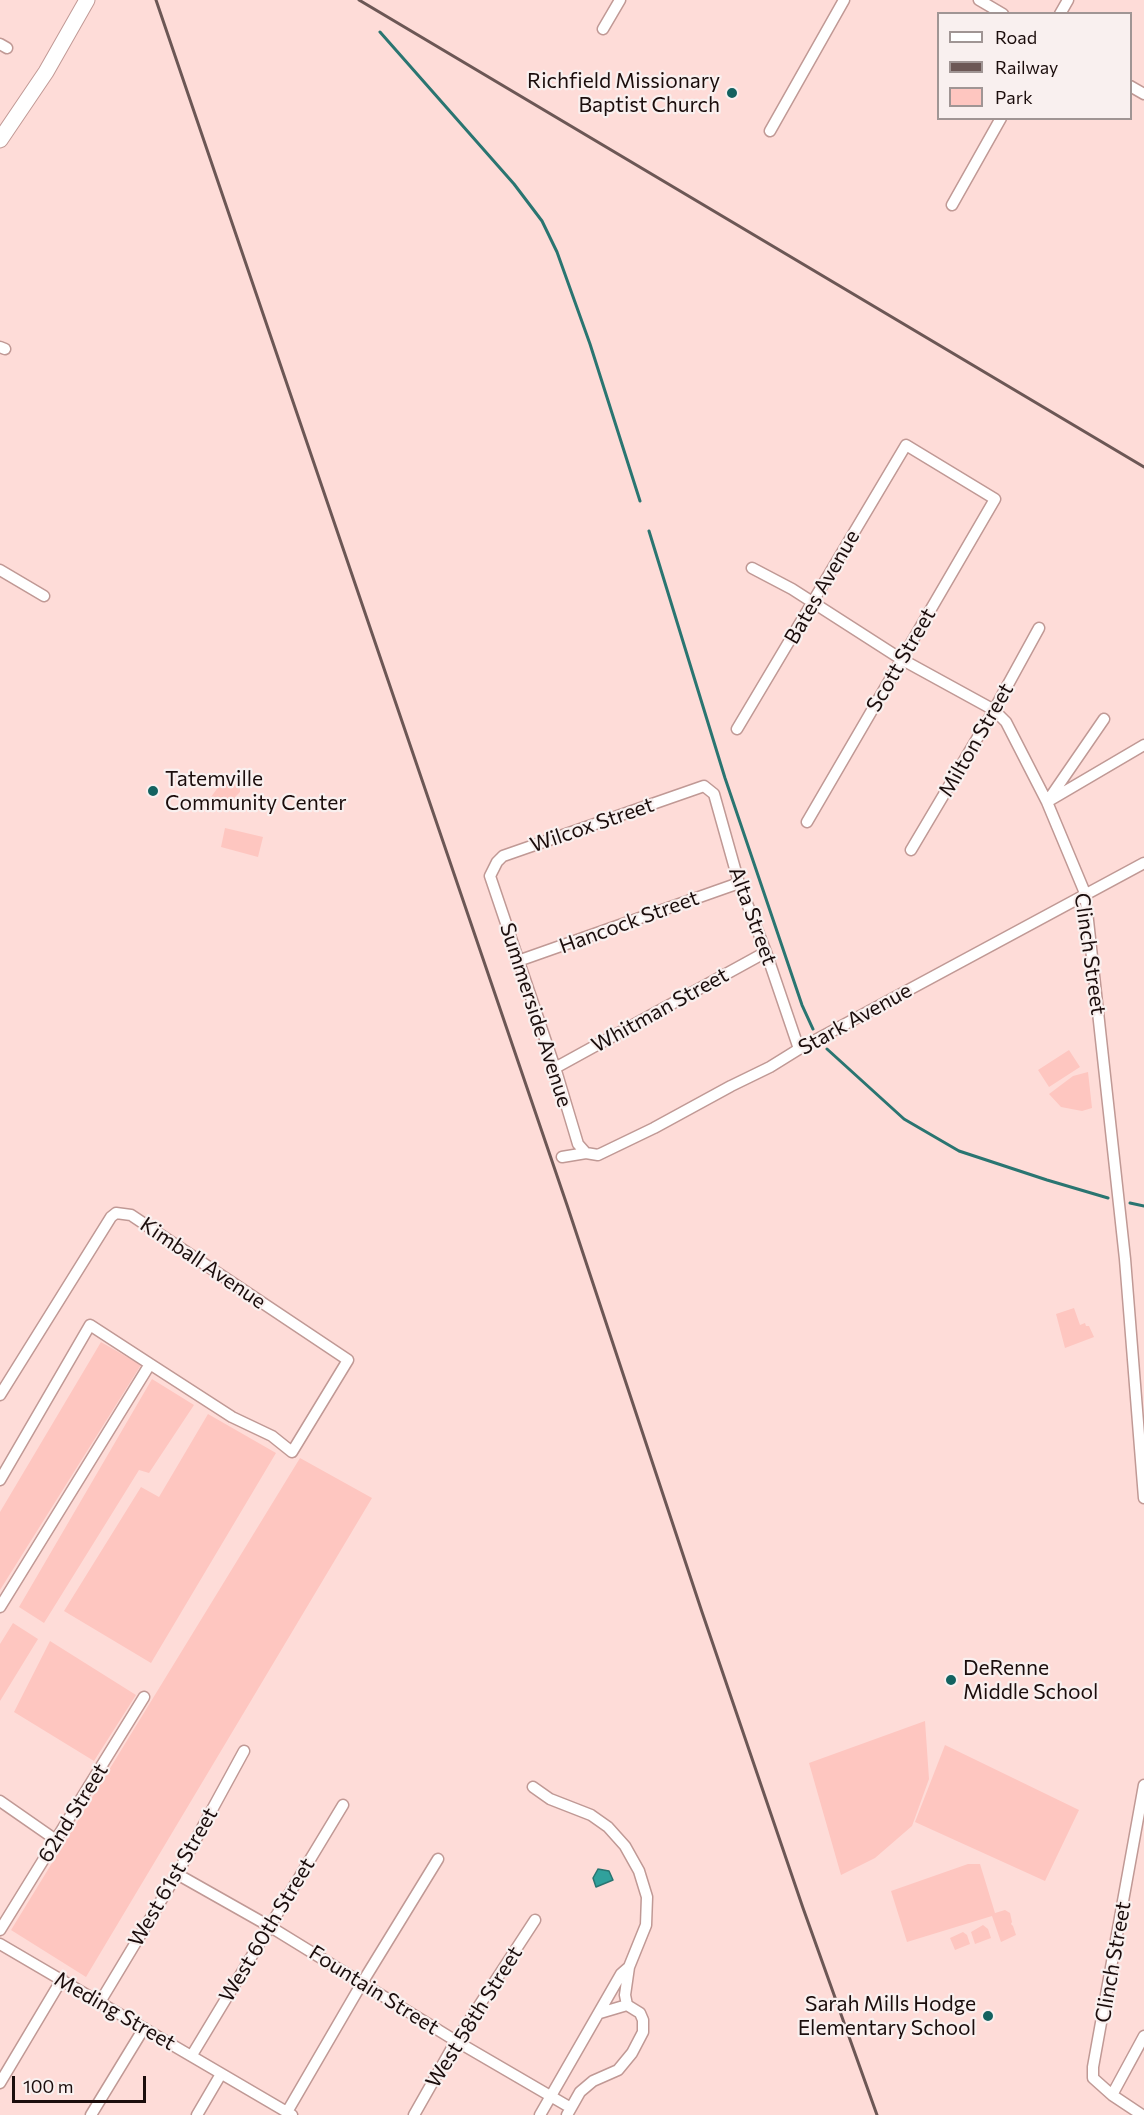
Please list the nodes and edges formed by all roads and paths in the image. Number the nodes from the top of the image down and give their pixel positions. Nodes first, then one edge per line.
1 (87, 0) edge
2 (620, 0) edge
3 (844, 0) edge
4 (979, 0) edge
5 (1000, 12) edge
6 (603, 29) dead end
7 (1000, 120) edge
8 (770, 131) dead end
9 (0, 140) edge
10 (952, 205) dead end
11 (906, 445) joint
12 (752, 568) dead end
13 (0, 570) edge
14 (44, 596) dead end
15 (812, 602) junction
16 (1039, 628) dead end
17 (901, 659) junction
18 (994, 710) junction
19 (1104, 719) dead end
20 (737, 729) dead end
21 (1144, 745) edge
22 (704, 786) joint
23 (1047, 802) junction
24 (807, 822) dead end
25 (910, 850) dead end
26 (1144, 863) edge
27 (490, 876) joint
28 (740, 883) junction
29 (1085, 893) junction
30 (766, 952) junction
31 (518, 962) junction
32 (799, 1049) junction
33 (555, 1068) junction
34 (586, 1153) junction
35 (562, 1157) dead end
36 (150, 1364) junction
37 (0, 1395) edge
38 (0, 1480) edge
39 (1144, 1498) edge
40 (0, 1607) edge
41 (144, 1697) dead end
42 (244, 1751) dead end
43 (1144, 1785) edge
44 (533, 1787) dead end
45 (0, 1801) edge
46 (343, 1805) dead end
47 (56, 1840) junction
48 (438, 1858) dead end
49 (177, 1874) junction
50 (535, 1920) dead end
51 (269, 1926) junction
52 (0, 1930) edge
53 (0, 1944) edge
54 (629, 1967) junction
55 (62, 1979) junction
56 (362, 1983) junction
57 (100, 2002) junction
58 (627, 2005) junction
59 (600, 2013) junction
60 (144, 2028) junction
61 (1144, 2036) edge
62 (456, 2041) junction
63 (192, 2055) junction
64 (221, 2074) junction
65 (0, 2083) edge
66 (1112, 2096) junction
67 (551, 2097) junction
68 (569, 2112) edge
69 (290, 2114) edge
70 (91, 2115) edge
71 (197, 2115) edge
72 (414, 2115) edge
73 (540, 2115) edge
74 (1142, 2115) edge

1 - 9 street
2 - 6 street
3 - 8 street
4 - 5 street
7 - 10 street
11 - 15 street, Bates Avenue
11 - 17 street, Scott Street
12 - 15 street, Clinch Street
13 - 14 street
15 - 17 street, Clinch Street
15 - 20 street, Bates Avenue
16 - 18 street, Milton Street
17 - 18 street, Clinch Street
17 - 24 street, Scott Street
18 - 23 street, Clinch Street
18 - 25 street, Milton Street
19 - 23 street
21 - 23 street
22 - 27 street, Wilcox Street
22 - 28 street, Alta Street
23 - 29 street, Clinch Street
26 - 29 street, Stark Avenue
27 - 31 street, Summerside Avenue
28 - 30 street, Alta Street
28 - 31 street, Hancock Street
29 - 32 street, Stark Avenue
29 - 39 street, Clinch Street
30 - 32 street, Alta Street
30 - 33 street, Whitman Street
31 - 33 street, Summerside Avenue
32 - 34 street, Stark Avenue
33 - 34 street, Summerside Avenue
34 - 35 street, Stark Avenue
36 - 37 street, Kimball Avenue
36 - 38 street
36 - 40 street
41 - 47 street, 62nd Street
42 - 49 street, West 61st Street
43 - 66 street, Clinch Street
44 - 54 street
45 - 47 street
46 - 51 street, West 60th Street
47 - 52 street, 62nd Street
48 - 56 street
49 - 51 street, Fountain Street
49 - 57 street, West 61st Street
50 - 62 street, West 58th Street
51 - 56 street, Fountain Street
51 - 63 street, West 60th Street
53 - 55 street, Meding Street
54 - 58 street
54 - 59 street
55 - 57 street, Meding Street
55 - 65 street
56 - 62 street, Fountain Street
56 - 69 street
57 - 60 street, Meding Street
58 - 59 street
58 - 68 street
59 - 67 street
60 - 63 street, Meding Street
60 - 70 street
61 - 66 street
62 - 67 street, Fountain Street
62 - 72 street, West 58th Street
63 - 64 street, Meding Street
64 - 69 street, Meding Street
64 - 71 street
66 - 74 street
67 - 68 street, Fountain Street
67 - 73 street

